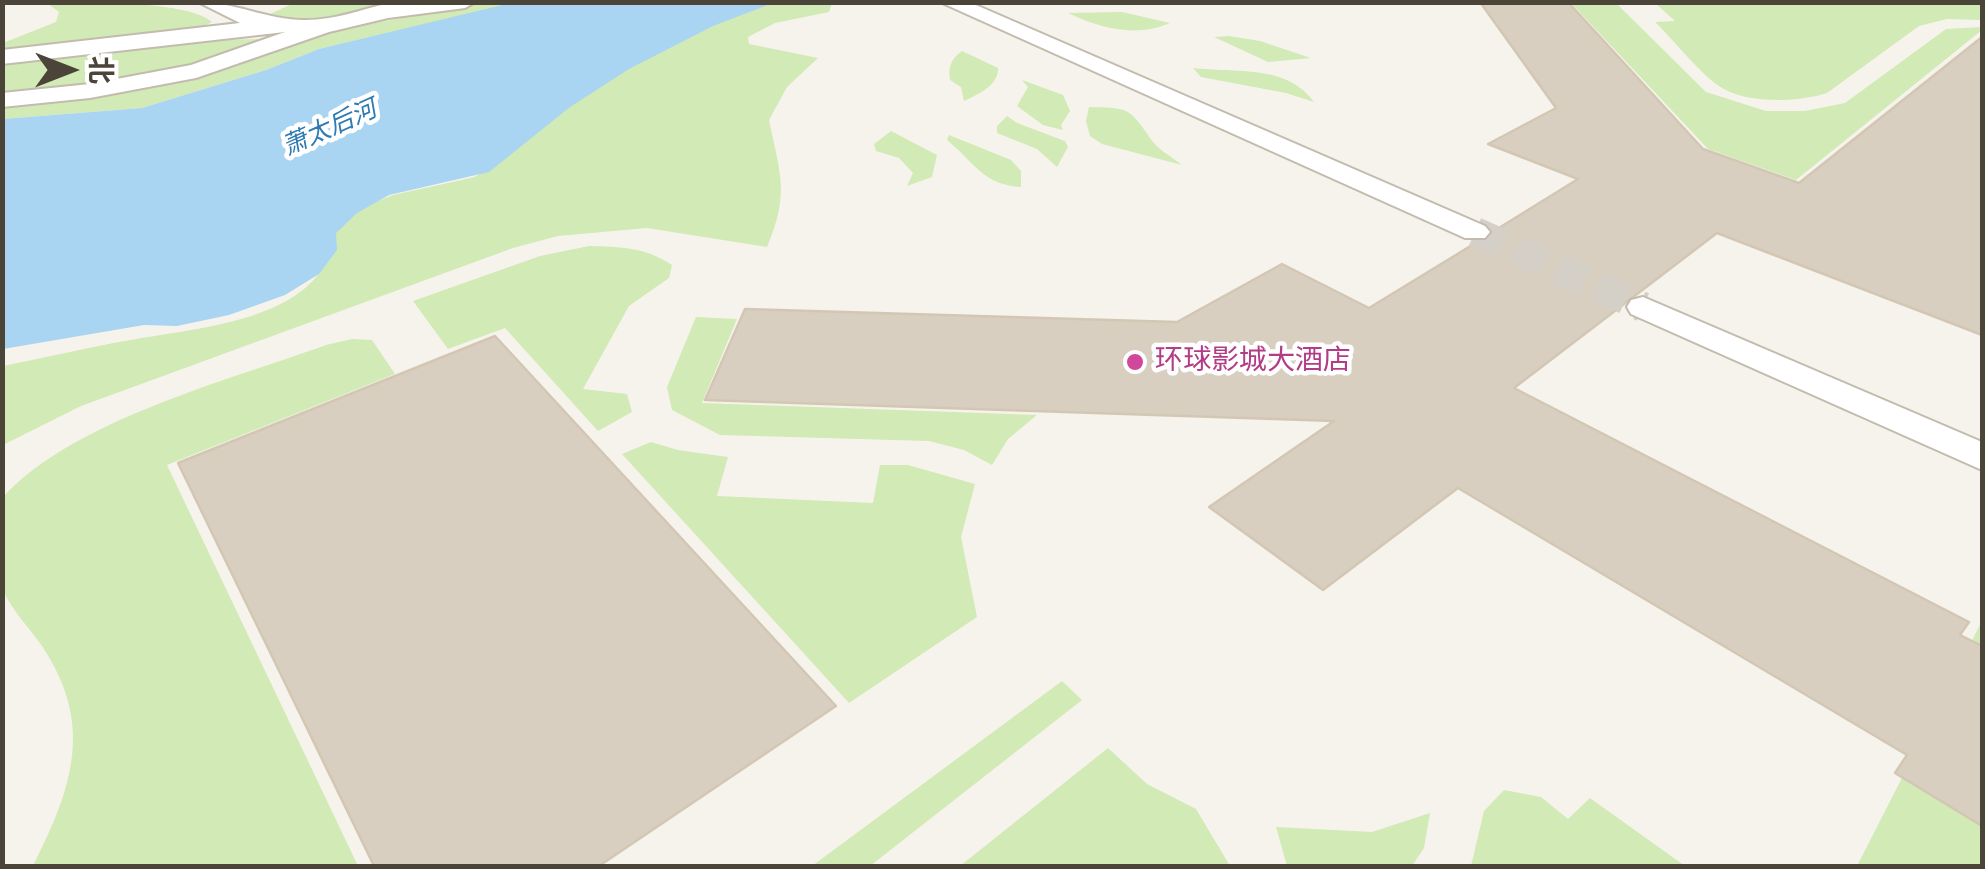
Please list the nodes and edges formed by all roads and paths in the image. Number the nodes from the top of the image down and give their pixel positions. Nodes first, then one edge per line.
1 (208, 2) edge
2 (410, 2) edge
3 (465, 2) edge
4 (950, 2) edge
5 (388, 12) junction
6 (327, 25) junction
7 (266, 26) junction
8 (2, 57) edge
9 (2, 100) edge
10 (1474, 232) tunnel mouth
11 (1643, 306) tunnel mouth
12 (1982, 456) edge

1 - 7 street
2 - 5 street
3 - 5 street
4 - 10 street
5 - 6 street
6 - 7 street
6 - 9 street
7 - 8 street
11 - 12 street

